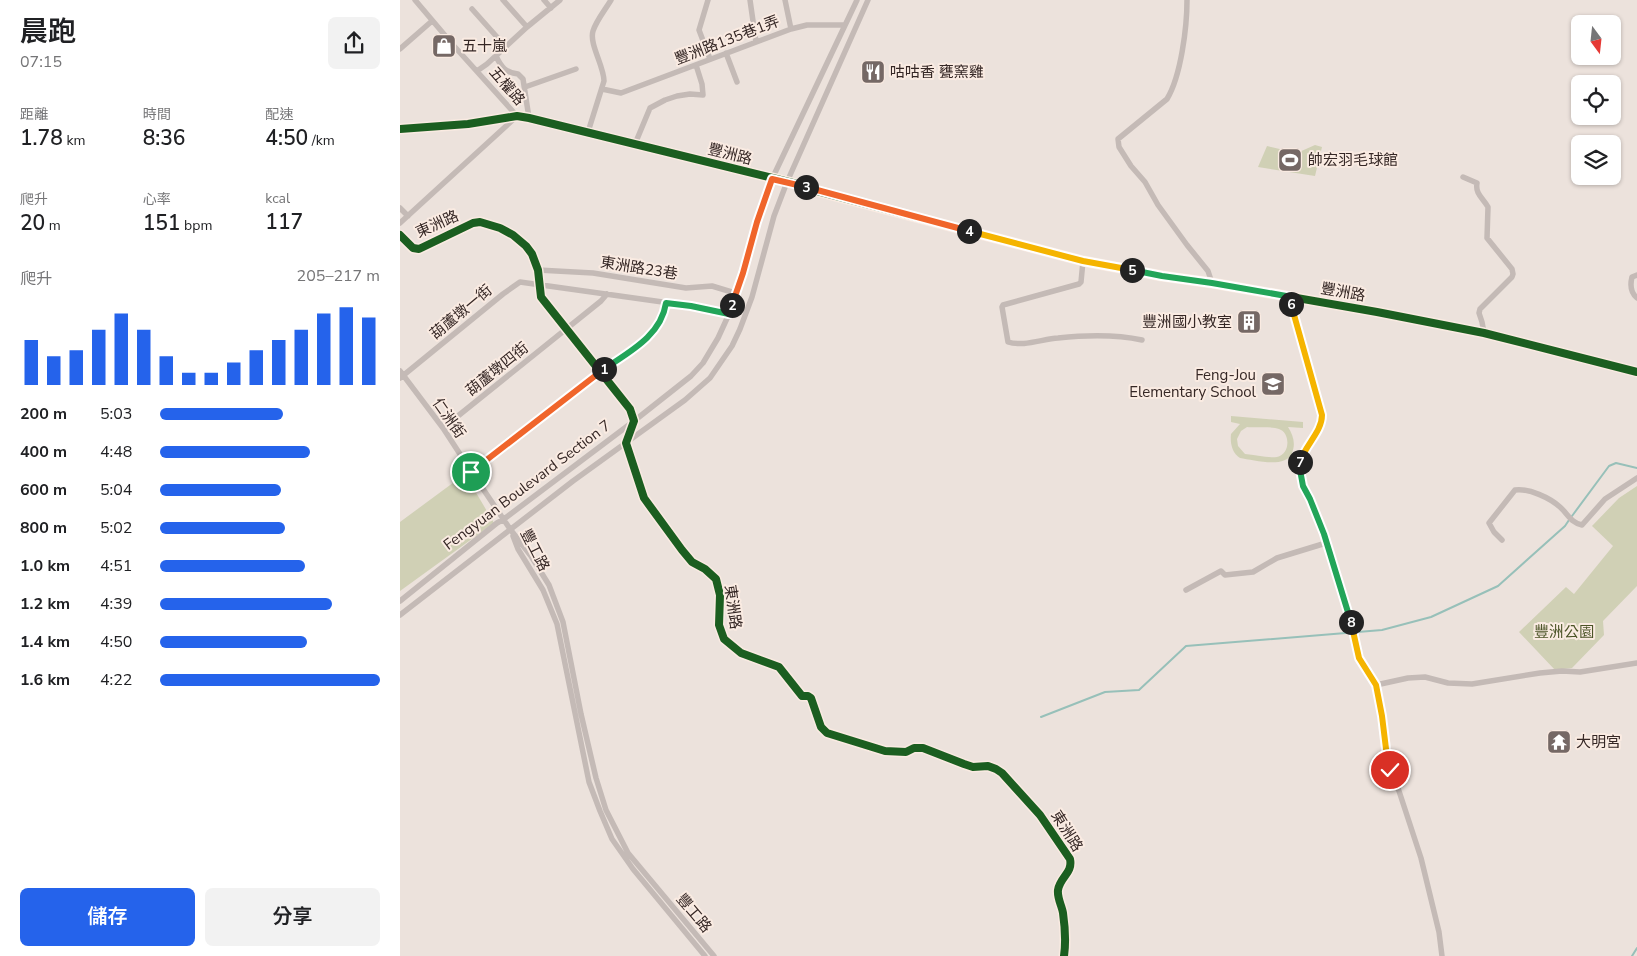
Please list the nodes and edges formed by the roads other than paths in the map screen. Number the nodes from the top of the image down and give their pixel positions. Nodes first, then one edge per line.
1 (416, 0) edge
2 (503, 0) edge
3 (544, 0) edge
4 (560, 0) edge
5 (611, 0) edge
6 (708, 0) edge
7 (750, 0) edge
8 (785, 0) edge
9 (856, 0) edge
10 (868, 0) edge
11 (1186, 0) edge
12 (551, 8) junction
13 (472, 10) dead end
14 (432, 21) junction
15 (845, 25) junction
16 (527, 27) junction
17 (791, 29) junction
18 (756, 42) junction
19 (505, 46) junction
20 (400, 49) edge
21 (726, 53) junction
22 (496, 56) junction
23 (710, 59) junction
24 (696, 64) junction
25 (576, 69) dead end
26 (477, 71) junction
27 (737, 82) dead end
28 (525, 87) junction
29 (602, 89) junction
30 (517, 116) junction
31 (529, 118) junction
32 (400, 130) edge
33 (588, 132) junction
34 (635, 144) junction
35 (1463, 177) dead end
36 (772, 179) junction
37 (787, 182) junction
38 (400, 208) edge
39 (408, 216) junction
40 (400, 223) edge
41 (400, 235) edge
42 (1083, 261) junction
43 (538, 270) junction
44 (1637, 275) edge
45 (1212, 283) junction
46 (540, 284) junction
47 (735, 292) junction
48 (607, 294) junction
49 (1292, 297) junction
50 (1637, 298) edge
51 (666, 303) junction
52 (729, 314) junction
53 (566, 328) junction
54 (1484, 334) junction
55 (1142, 340) dead end
56 (599, 372) junction
57 (1637, 372) edge
58 (401, 375) edge
59 (634, 422) junction
60 (443, 428) junction
61 (626, 443) junction
62 (471, 472) junction
63 (1637, 478) edge
64 (504, 520) junction
65 (510, 529) junction
66 (1502, 540) dead end
67 (1326, 543) junction
68 (1186, 590) dead end
69 (400, 601) edge
70 (400, 615) edge
71 (1637, 663) edge
72 (1376, 685) junction
73 (706, 956) edge
74 (714, 956) edge
75 (1064, 956) edge
76 (1442, 956) edge

1 - 14 street, 五權路
2 - 16 street
3 - 12 street
4 - 12 street
5 - 29 street
6 - 23 street
7 - 18 street
8 - 17 street
9 - 15 street, Fengyuan Boulevard Section 7
10 - 37 street, Fengyuan Boulevard Section 7
11 - 45 street
12 - 16 street
13 - 19 street
14 - 20 street
14 - 26 street, 五權路
15 - 17 street, 豐洲路135巷1弄
15 - 36 street, Fengyuan Boulevard Section 7
16 - 19 street
17 - 18 street, 豐洲路135巷1弄
18 - 21 street, 豐洲路135巷1弄
19 - 22 street
21 - 23 street, 豐洲路135巷1弄
21 - 27 street
22 - 26 street
22 - 28 street
23 - 24 street, 豐洲路135巷1弄
24 - 29 street, 豐洲路135巷1弄
24 - 34 street
25 - 28 street
26 - 30 street, 五權路
28 - 31 street
29 - 33 street
30 - 31 street, 豐洲路
30 - 32 street, 豐洲路
30 - 39 street, 五權路
31 - 33 street, 豐洲路
33 - 34 street, 豐洲路
34 - 36 street, 豐洲路
35 - 54 street
36 - 37 street, 豐洲路
36 - 47 street, Fengyuan Boulevard Section 7
37 - 42 street, 豐洲路
37 - 61 street, Fengyuan Boulevard Section 7
38 - 39 street, 東洲路
39 - 40 street, 五權路
41 - 43 street, 東洲路
42 - 45 street, 豐洲路
42 - 55 street
43 - 46 street, 東洲路
43 - 47 street, 東洲路23巷
44 - 50 street
45 - 49 street, 豐洲路
46 - 48 street, 葫蘆墩一街
46 - 53 street, 東洲路
46 - 58 street, 葫蘆墩一街
47 - 52 street, Fengyuan Boulevard Section 7
48 - 51 street, 葫蘆墩一街
48 - 53 street, 葫蘆墩四街
49 - 54 street, 豐洲路
49 - 67 street
51 - 52 street, 葫蘆墩一街
51 - 56 street
52 - 59 street, Fengyuan Boulevard Section 7
53 - 56 street, 東洲路
53 - 60 street, 葫蘆墩四街
54 - 57 street, 豐洲路
56 - 59 street, 東洲路
56 - 62 street
58 - 60 street, 仁洲街
59 - 61 street
59 - 64 street, Fengyuan Boulevard Section 7
60 - 62 street, 仁洲街
61 - 65 street, Fengyuan Boulevard Section 7
61 - 75 street, 東洲路
62 - 64 street, 仁洲街
63 - 66 street
64 - 65 street, 仁洲街
64 - 69 street, Fengyuan Boulevard Section 7
65 - 70 street, Fengyuan Boulevard Section 7
65 - 73 street, 豐工路
65 - 74 street, 豐工路
67 - 68 street
67 - 72 street
71 - 72 street
72 - 76 street

